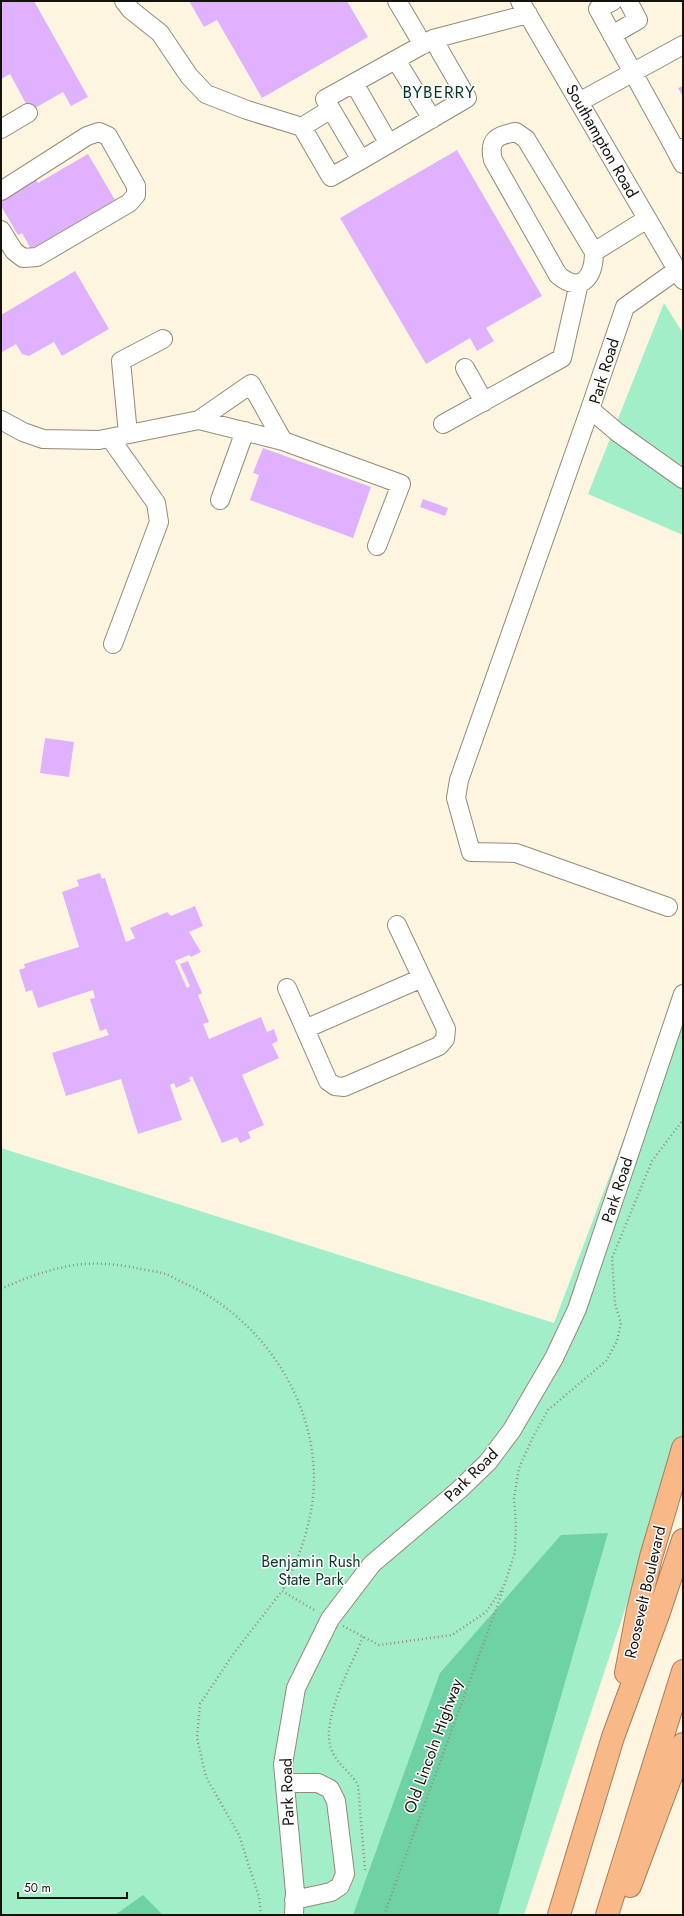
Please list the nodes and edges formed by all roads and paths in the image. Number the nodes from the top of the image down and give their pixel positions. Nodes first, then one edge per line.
1 (124, 1) edge
2 (397, 1) edge
3 (613, 1) edge
4 (628, 1) edge
5 (524, 7) edge
6 (612, 35) junction
7 (428, 42) junction
8 (683, 45) edge
9 (396, 60) junction
10 (633, 72) junction
11 (354, 84) junction
12 (579, 102) junction
13 (331, 109) junction
14 (28, 113) dead end
15 (432, 119) junction
16 (302, 127) junction
17 (1, 130) edge
18 (389, 144) junction
19 (679, 148) edge
20 (361, 160) junction
21 (683, 164) edge
22 (1, 191) edge
23 (647, 219) junction
24 (1, 230) edge
25 (594, 252) junction
26 (7, 255) edge
27 (680, 275) edge
28 (579, 283) junction
29 (163, 339) dead end
30 (465, 368) dead end
31 (484, 402) junction
32 (590, 409) junction
33 (1, 420) edge
34 (199, 420) junction
35 (443, 424) dead end
36 (245, 432) junction
37 (128, 434) junction
38 (104, 439) junction
39 (283, 441) junction
40 (683, 479) edge
41 (220, 500) dead end
42 (377, 546) dead end
43 (113, 644) dead end
44 (668, 907) dead end
45 (397, 925) dead end
46 (422, 978) junction
47 (287, 988) dead end
48 (683, 994) edge
49 (305, 1029) junction
50 (683, 1120) edge
51 (1, 1289) edge
52 (683, 1448) edge
53 (683, 1540) edge
54 (504, 1586) junction
55 (282, 1592) junction
56 (319, 1613) dead end
57 (337, 1623) dead end
58 (363, 1637) junction
59 (683, 1671) edge
60 (613, 1737) junction
61 (683, 1744) edge
62 (285, 1783) junction
63 (364, 1870) dead end
64 (294, 1908) edge
65 (261, 1915) edge
66 (384, 1915) edge
67 (559, 1915) edge
68 (607, 1915) edge
69 (619, 1915) edge

1 - 16 street
2 - 7 street
3 - 6 street
4 - 6 street
5 - 7 street
5 - 12 street, Southampton Road
6 - 10 street
7 - 9 street
7 - 15 street
8 - 10 street
9 - 11 street
9 - 15 street
10 - 12 street
10 - 19 street
11 - 13 street
11 - 18 street
12 - 23 street, Southampton Road
13 - 16 street
13 - 20 street
14 - 17 street
15 - 18 street
16 - 20 street
18 - 20 street
19 - 21 street
22 - 26 street
23 - 25 street
23 - 27 street, Southampton Road
24 - 26 street
25 - 28 street
25 - 28 street
27 - 32 street, Park Road
28 - 31 street
29 - 37 street
30 - 31 street
31 - 35 street
32 - 40 street, Park Road
32 - 44 street
33 - 38 street
34 - 36 street
34 - 37 street
34 - 39 street
36 - 39 street
36 - 41 street
37 - 38 street
38 - 43 street
39 - 42 street
45 - 46 street
46 - 49 street
46 - 49 street
47 - 49 street
48 - 62 street, Park Road
50 - 54 path
51 - 55 path
52 - 60 highway, Roosevelt Boulevard
53 - 60 highway, Roosevelt Boulevard
54 - 58 path
54 - 66 path, Old Lincoln Highway
55 - 56 path
55 - 65 path
57 - 58 path
58 - 63 path
59 - 68 highway
60 - 67 highway, Roosevelt Boulevard
61 - 69 highway
62 - 64 street, Park Road
62 - 64 street

